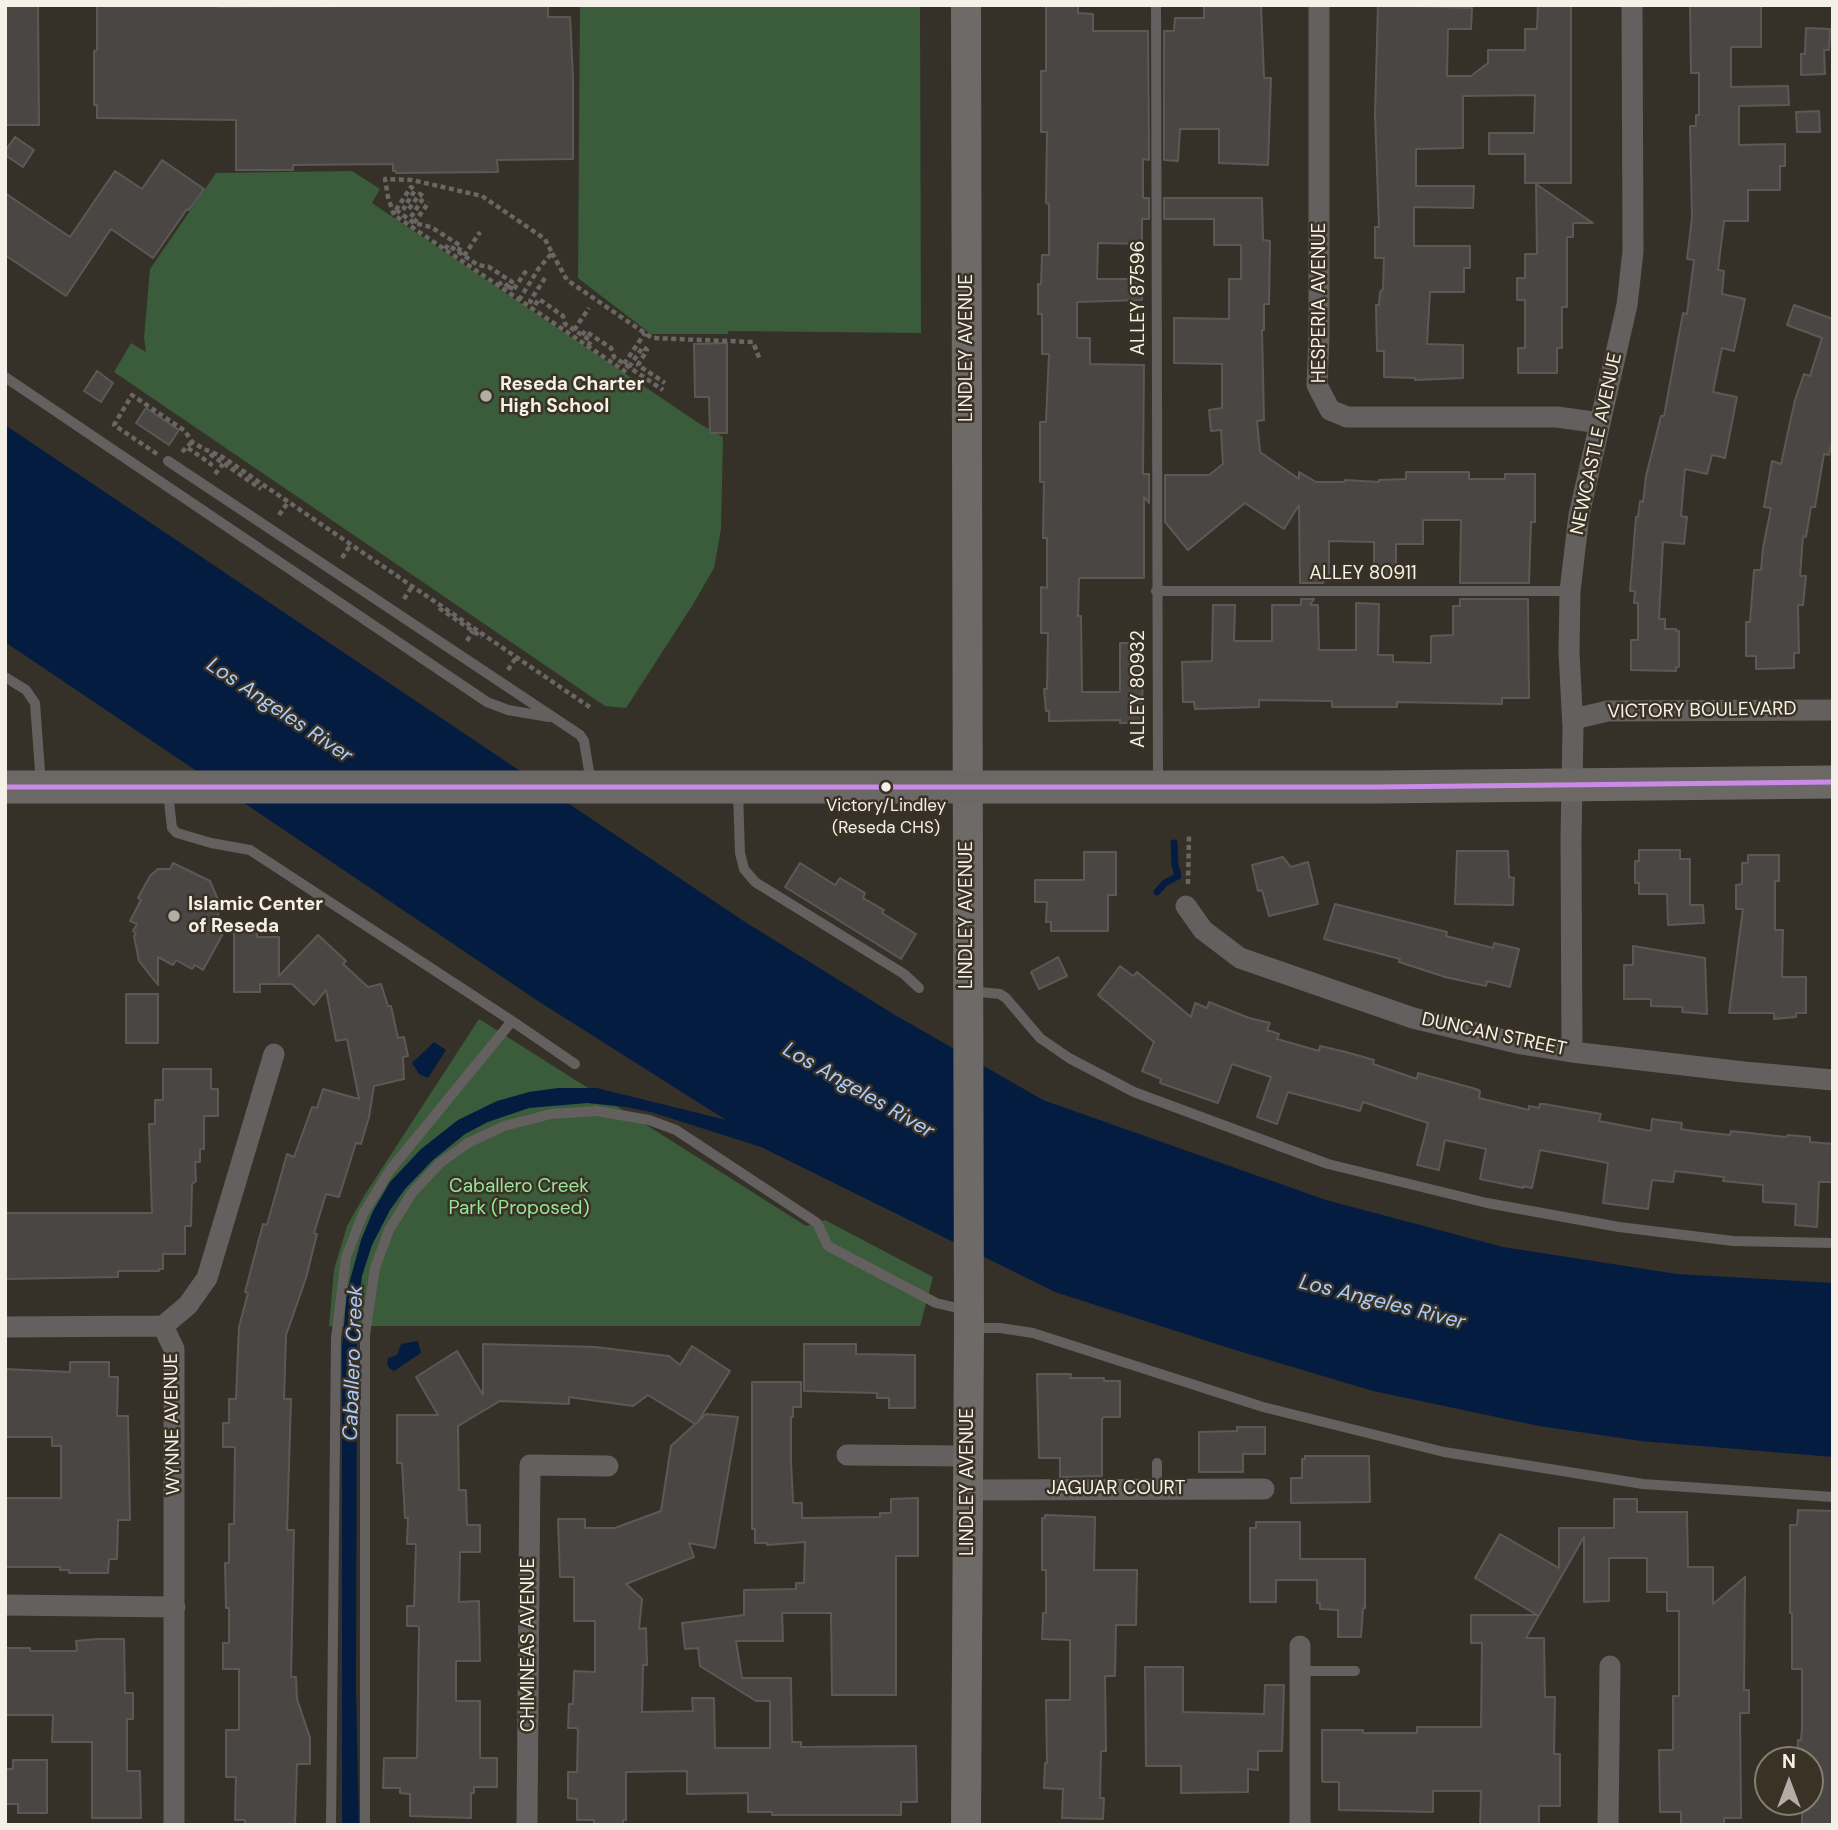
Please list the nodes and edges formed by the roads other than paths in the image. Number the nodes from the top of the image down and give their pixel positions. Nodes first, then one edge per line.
1 (966, 5) edge
2 (1156, 5) edge
3 (1319, 5) edge
4 (1632, 5) edge
5 (5, 377) edge
6 (1600, 423) junction
7 (168, 461) road end
8 (1156, 591) junction
9 (1570, 591) junction
10 (5, 677) edge
11 (1833, 710) edge
12 (549, 717) junction
13 (1573, 719) junction
14 (1833, 782) edge
15 (1572, 783) junction
16 (606, 785) junction
17 (738, 785) junction
18 (967, 786) junction
19 (5, 787) edge
20 (41, 787) junction
21 (154, 787) junction
22 (1158, 787) junction
23 (1186, 906) road end
24 (919, 988) dead end
25 (967, 997) junction
26 (512, 1021) junction
27 (1572, 1052) junction
28 (274, 1054) dead end
29 (575, 1064) dead end
30 (1833, 1080) edge
31 (1833, 1243) edge
32 (969, 1314) junction
33 (163, 1326) junction
34 (5, 1327) edge
35 (847, 1455) dead end
36 (968, 1457) junction
37 (1157, 1463) dead end
38 (608, 1466) dead end
39 (1157, 1489) junction
40 (1264, 1489) dead end
41 (968, 1490) junction
42 (1833, 1497) edge
43 (5, 1605) edge
44 (175, 1607) junction
45 (1300, 1646) dead end
46 (1609, 1666) dead end
47 (1300, 1671) junction
48 (1355, 1671) dead end
49 (174, 1825) edge
50 (331, 1825) edge
51 (365, 1825) edge
52 (527, 1825) edge
53 (966, 1825) edge
54 (1300, 1825) edge
55 (1608, 1825) edge

1 - 18 main road, LINDLEY AVENUE
2 - 8 lane, ALLEY 87596
3 - 6 street, HESPERIA AVENUE
4 - 6 street, NEWCASTLE AVENUE
5 - 12 lane
6 - 9 street, NEWCASTLE AVENUE
7 - 12 lane
8 - 9 lane, ALLEY 80911
8 - 22 lane, ALLEY 80932
9 - 13 street, NEWCASTLE AVENUE
10 - 20 lane
11 - 13 street, VICTORY BOULEVARD
12 - 16 lane
13 - 15 street, NEWCASTLE AVENUE
14 - 15 main road
15 - 22 main road
15 - 27 street, NEWCASTLE AVENUE
16 - 17 main road
16 - 21 main road
17 - 18 main road
17 - 24 lane
18 - 22 main road
18 - 25 main road, LINDLEY AVENUE
19 - 20 main road
20 - 21 main road
21 - 26 lane
23 - 27 street, DUNCAN STREET
25 - 31 lane
25 - 32 main road, LINDLEY AVENUE
26 - 29 lane
26 - 50 lane
27 - 30 street, DUNCAN STREET
28 - 33 street, WYNNE AVENUE
32 - 36 main road, LINDLEY AVENUE
32 - 42 lane
32 - 51 lane
33 - 34 street
33 - 44 street, WYNNE AVENUE
35 - 36 street
36 - 41 main road, LINDLEY AVENUE
37 - 39 lane
38 - 52 street, CHIMINEAS AVENUE
39 - 40 street, JAGUAR COURT
39 - 41 street, JAGUAR COURT
41 - 53 main road, LINDLEY AVENUE
43 - 44 street
44 - 49 street, WYNNE AVENUE
45 - 47 street
46 - 55 street
47 - 48 lane
47 - 54 street

